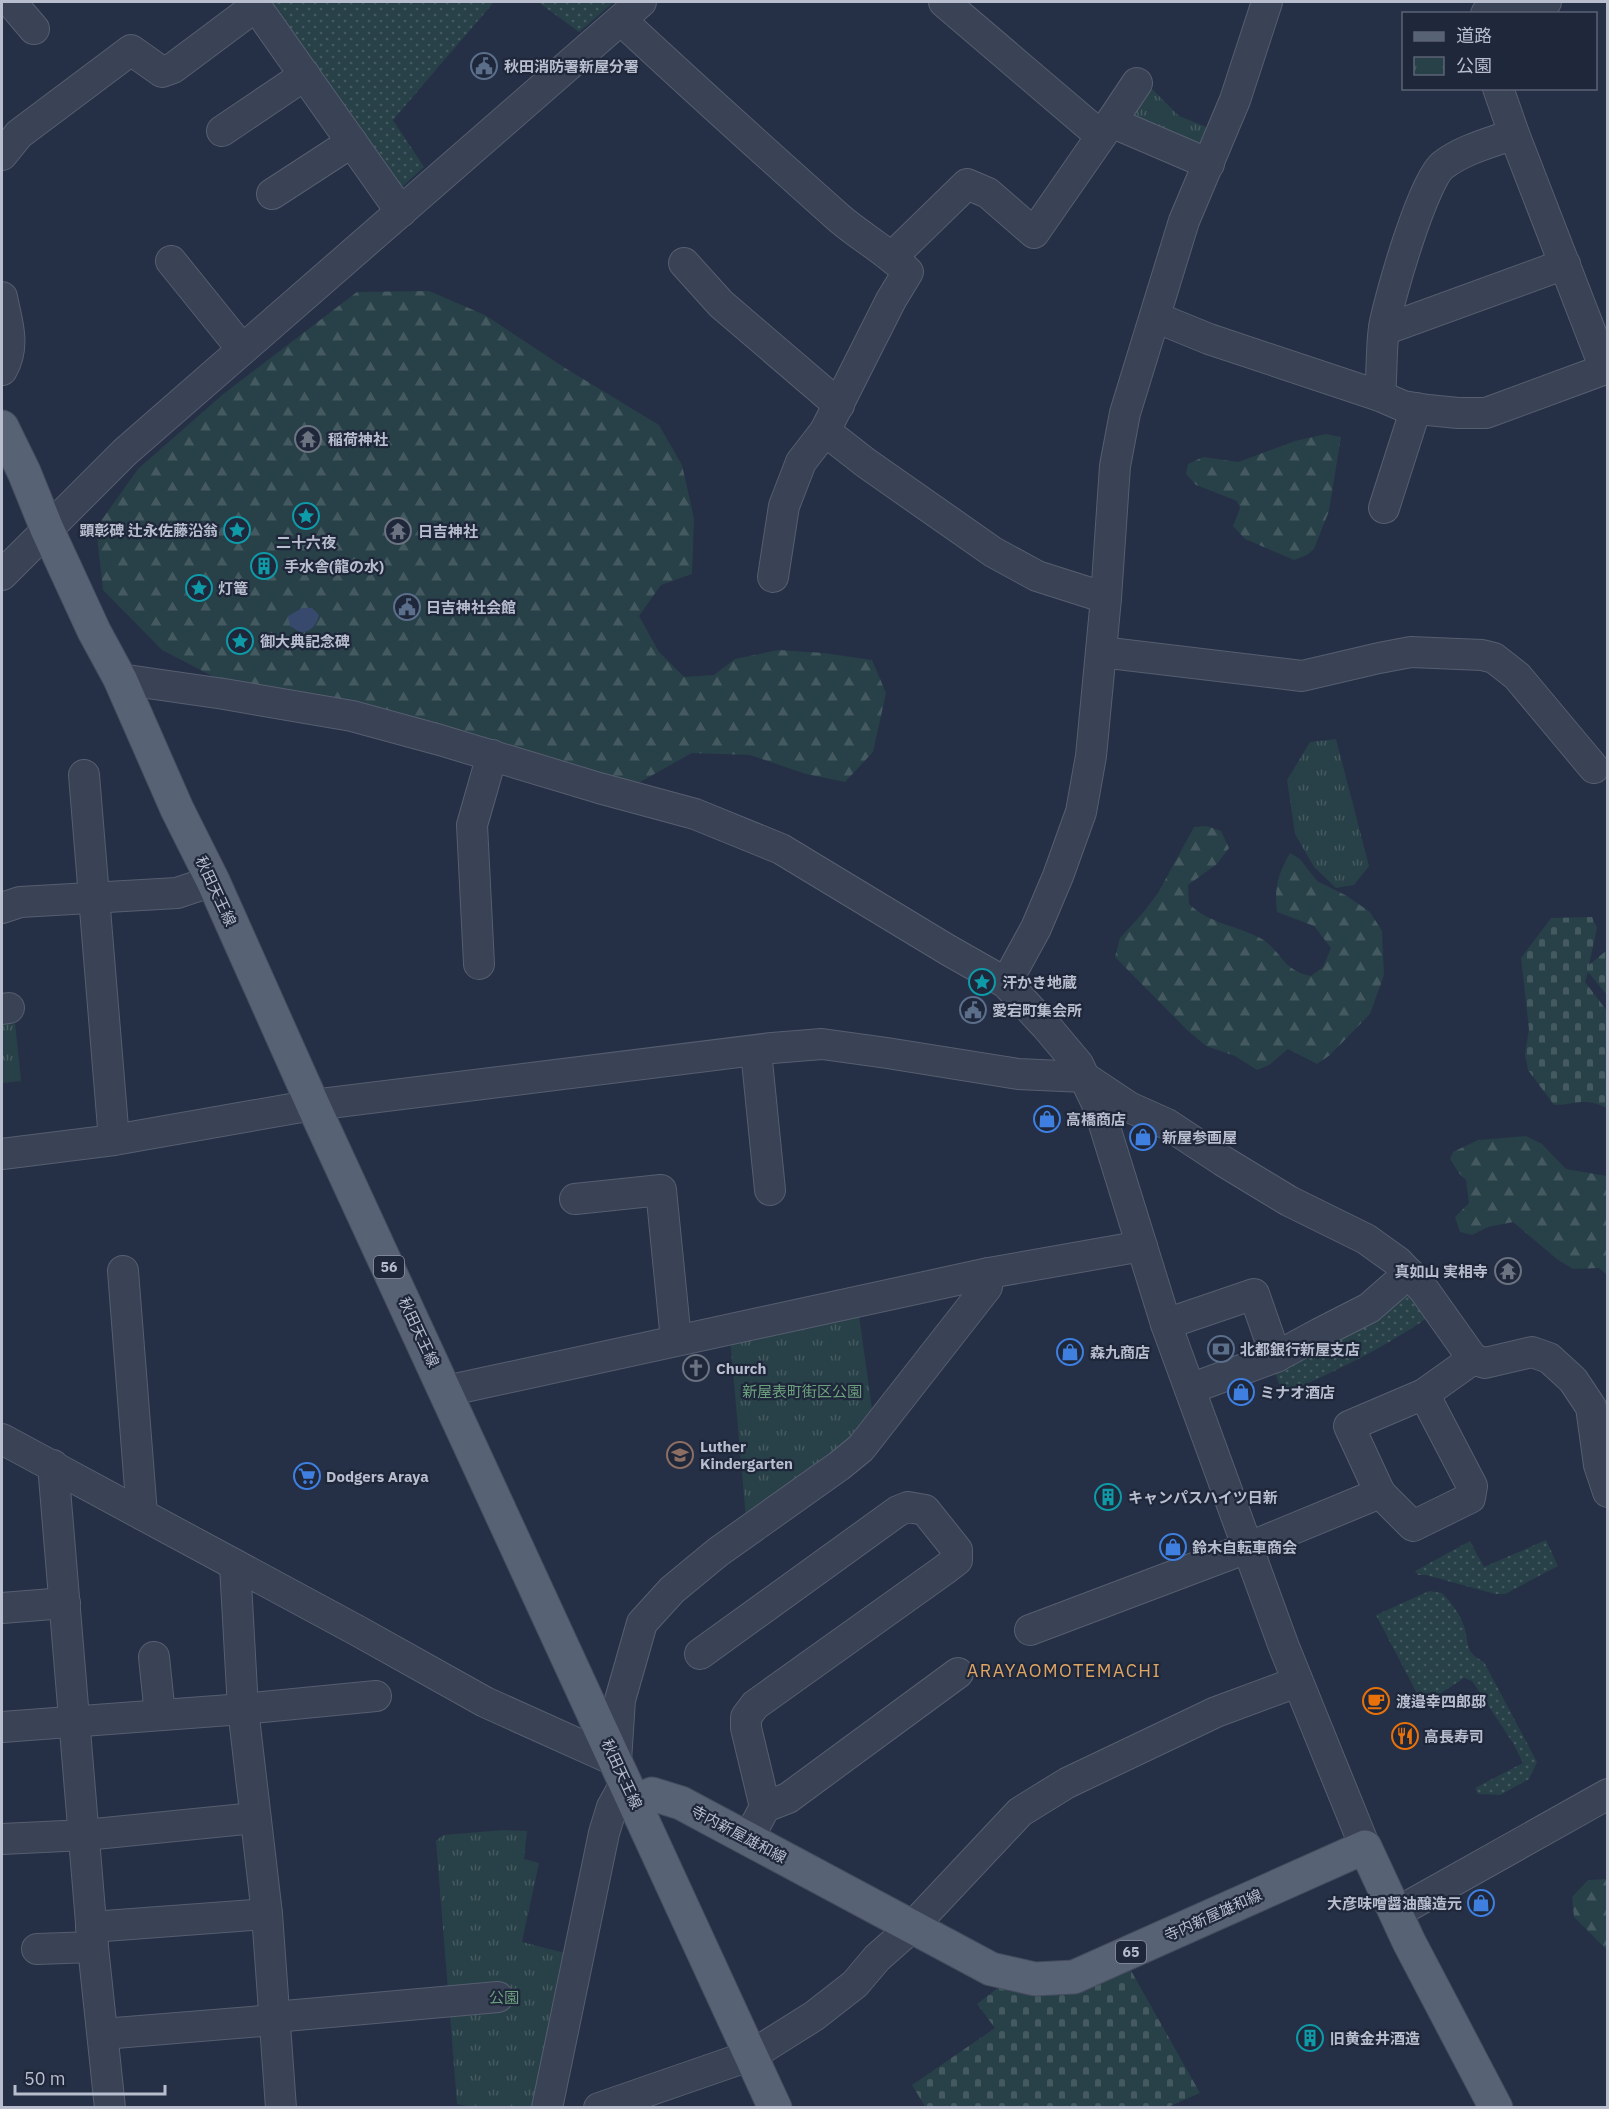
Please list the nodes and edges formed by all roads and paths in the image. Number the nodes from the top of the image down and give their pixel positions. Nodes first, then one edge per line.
1 (11, 2) edge
2 (945, 2) edge
3 (1266, 2) edge
4 (1546, 2) edge
5 (255, 4) edge
6 (631, 11) edge
7 (1487, 12) edge
8 (34, 29) dead end
9 (305, 75) junction
10 (1137, 83) dead end
11 (1499, 90) edge
12 (1106, 129) junction
13 (222, 131) dead end
14 (1514, 134) junction
15 (352, 142) junction
16 (2, 155) edge
17 (1209, 164) junction
18 (272, 194) dead end
19 (401, 212) junction
20 (892, 256) junction
21 (171, 261) dead end
22 (684, 263) dead end
23 (1565, 264) junction
24 (2, 297) edge
25 (1155, 317) junction
26 (1384, 330) junction
27 (242, 349) junction
28 (1606, 369) edge
29 (2, 370) edge
30 (1380, 396) junction
31 (839, 405) junction
32 (1416, 408) junction
33 (2, 428) edge
34 (825, 431) junction
35 (1384, 508) dead end
36 (47, 529) junction
37 (2, 575) edge
38 (772, 577) dead end
39 (1106, 598) junction
40 (1101, 652) junction
41 (120, 679) junction
42 (492, 755) junction
43 (1594, 768) dead end
44 (84, 775) dead end
45 (213, 881) junction
46 (93, 898) junction
47 (2, 909) edge
48 (479, 964) dead end
49 (1006, 983) junction
50 (756, 1050) junction
51 (1084, 1077) junction
52 (313, 1105) junction
53 (114, 1140) junction
54 (2, 1154) edge
55 (770, 1190) dead end
56 (575, 1199) dead end
57 (1142, 1246) junction
58 (123, 1271) dead end
59 (988, 1273) junction
60 (1409, 1273) junction
61 (1166, 1324) junction
62 (676, 1340) junction
63 (1275, 1357) junction
64 (1473, 1359) junction
65 (1190, 1389) junction
66 (446, 1391) junction
67 (1424, 1394) junction
68 (2, 1439) edge
69 (53, 1465) junction
70 (1608, 1492) edge
71 (1380, 1493) junction
72 (142, 1514) junction
73 (1247, 1548) junction
74 (235, 1565) junction
75 (64, 1603) junction
76 (2, 1608) edge
77 (1030, 1630) dead end
78 (700, 1654) dead end
79 (154, 1657) dead end
80 (958, 1673) dead end
81 (1297, 1682) junction
82 (376, 1696) dead end
83 (243, 1709) junction
84 (160, 1715) junction
85 (74, 1722) junction
86 (2, 1727) edge
87 (626, 1781) junction
88 (1608, 1794) edge
89 (765, 1807) junction
90 (255, 1818) junction
91 (85, 1835) junction
92 (2, 1839) edge
93 (748, 1839) junction
94 (1365, 1847) junction
95 (1396, 1913) junction
96 (267, 1914) junction
97 (912, 1926) junction
98 (92, 1937) junction
99 (37, 1949) dead end
100 (498, 1996) dead end
101 (274, 2018) junction
102 (103, 2034) junction
103 (752, 2055) junction
104 (653, 2100) edge
105 (110, 2108) edge
106 (281, 2108) edge
107 (547, 2108) edge
108 (599, 2108) edge
109 (775, 2108) edge
110 (1496, 2108) edge

1 - 8 street
2 - 12 street
3 - 17 street
4 - 7 street
5 - 9 street
5 - 16 street
6 - 19 street
6 - 20 street
9 - 13 street
9 - 15 street
10 - 12 street
11 - 14 street
12 - 17 street
12 - 20 street
14 - 23 street
14 - 26 street
15 - 18 street
15 - 19 street
17 - 25 street
19 - 27 street
20 - 31 street
21 - 27 street
22 - 31 street
23 - 26 street
23 - 28 street
24 - 29 street
25 - 30 street
25 - 39 street
26 - 30 street
27 - 36 street
28 - 32 street
30 - 32 street
31 - 34 street
32 - 35 street
33 - 36 main road, 秋田天王線 / 56
34 - 38 street
34 - 39 street
36 - 37 street
36 - 41 main road, 秋田天王線 / 56
39 - 40 street
40 - 43 street
40 - 49 street
41 - 42 street
41 - 45 main road, 秋田天王線 / 56
42 - 48 street
42 - 49 street
44 - 46 street
45 - 46 street
45 - 52 main road, 秋田天王線 / 56
46 - 47 street
46 - 53 street
49 - 51 street
50 - 51 street
50 - 52 street
50 - 55 street
51 - 57 street
51 - 60 street
52 - 53 street
52 - 66 main road, 秋田天王線 / 56
53 - 54 street
56 - 62 street
57 - 59 street
57 - 61 street
58 - 72 street
59 - 62 street
59 - 87 street
60 - 63 street
60 - 64 street
61 - 63 street
61 - 65 street
62 - 66 street
63 - 65 street
64 - 67 street
64 - 70 street
65 - 73 street
66 - 87 main road, 秋田天王線 / 56
67 - 71 street
67 - 71 street
68 - 69 street
69 - 72 street
69 - 75 street
71 - 73 street
72 - 74 street
73 - 77 street
73 - 81 street
74 - 83 street
74 - 87 street
75 - 76 street
75 - 85 street
78 - 89 street
79 - 84 street
80 - 89 street
81 - 94 street
81 - 97 street
82 - 83 street
83 - 84 street
83 - 90 street
84 - 85 street
85 - 86 street
85 - 91 street
87 - 93 main road, 寺内新屋雄和線 / 65
87 - 103 main road, 秋田天王線 / 56
87 - 107 street
88 - 95 street
89 - 93 street
90 - 91 street
90 - 96 street
91 - 92 street
91 - 98 street
93 - 97 main road, 寺内新屋雄和線 / 65
94 - 95 main road
94 - 97 main road, 寺内新屋雄和線 / 65
95 - 110 main road
96 - 98 street
96 - 101 street
97 - 103 street
98 - 99 street
98 - 102 street
100 - 101 street
101 - 102 street
101 - 106 street
102 - 105 street
103 - 104 street
103 - 109 main road, 秋田天王線 / 56
104 - 108 street

